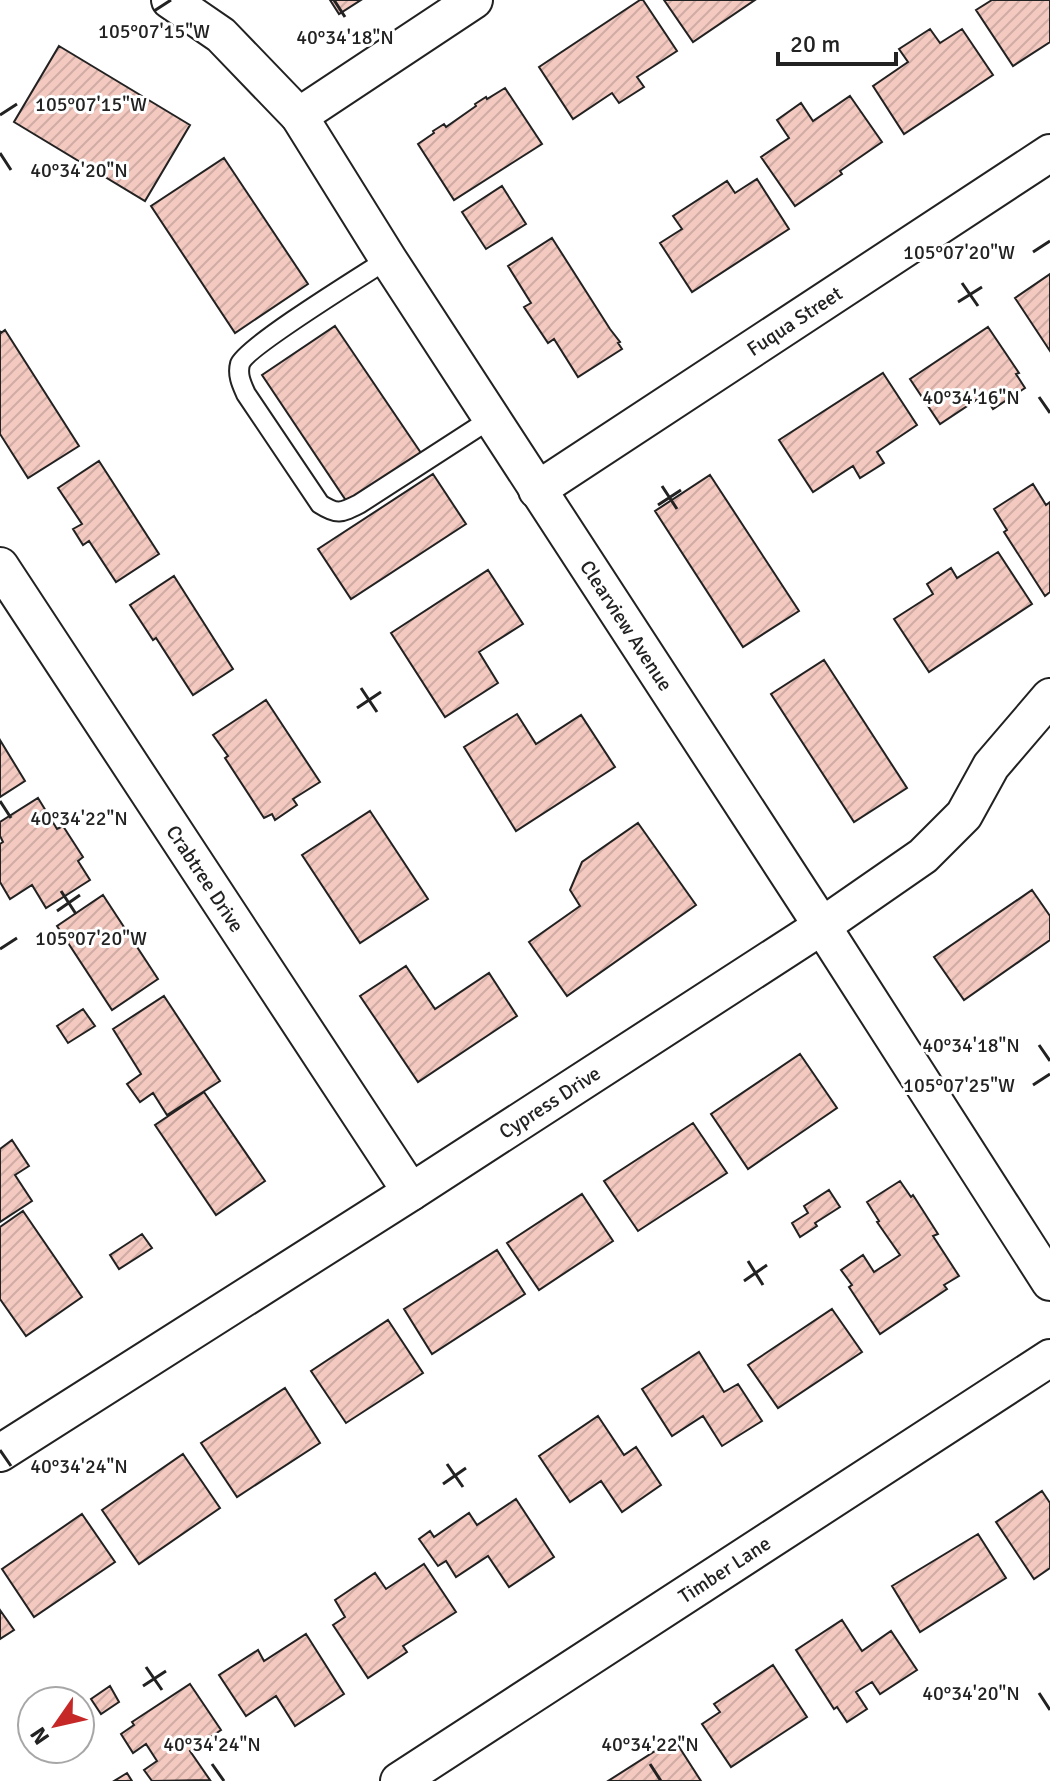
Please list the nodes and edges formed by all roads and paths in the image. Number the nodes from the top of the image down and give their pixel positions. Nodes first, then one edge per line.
1 (170, 0) edge
2 (474, 0) edge
3 (299, 116) junction
4 (1050, 153) edge
5 (388, 259) junction
6 (492, 418) junction
7 (537, 490) junction
8 (0, 566) edge
9 (1050, 697) edge
10 (822, 926) junction
11 (411, 1192) junction
12 (1050, 1282) edge
13 (1050, 1358) edge
14 (3, 1445) edge
15 (399, 1781) edge

1 - 3 street, Clearview Avenue
2 - 3 street
3 - 5 street, Clearview Avenue
4 - 7 street, Fuqua Street
5 - 6 street, Clearview Avenue
5 - 6 lane
6 - 7 street, Clearview Avenue
7 - 10 street, Clearview Avenue
8 - 11 street, Crabtree Drive
9 - 10 street, Cypress Drive
10 - 11 street, Cypress Drive
10 - 12 street, Clearview Avenue
11 - 14 street, Cypress Drive
13 - 15 street, Timber Lane

